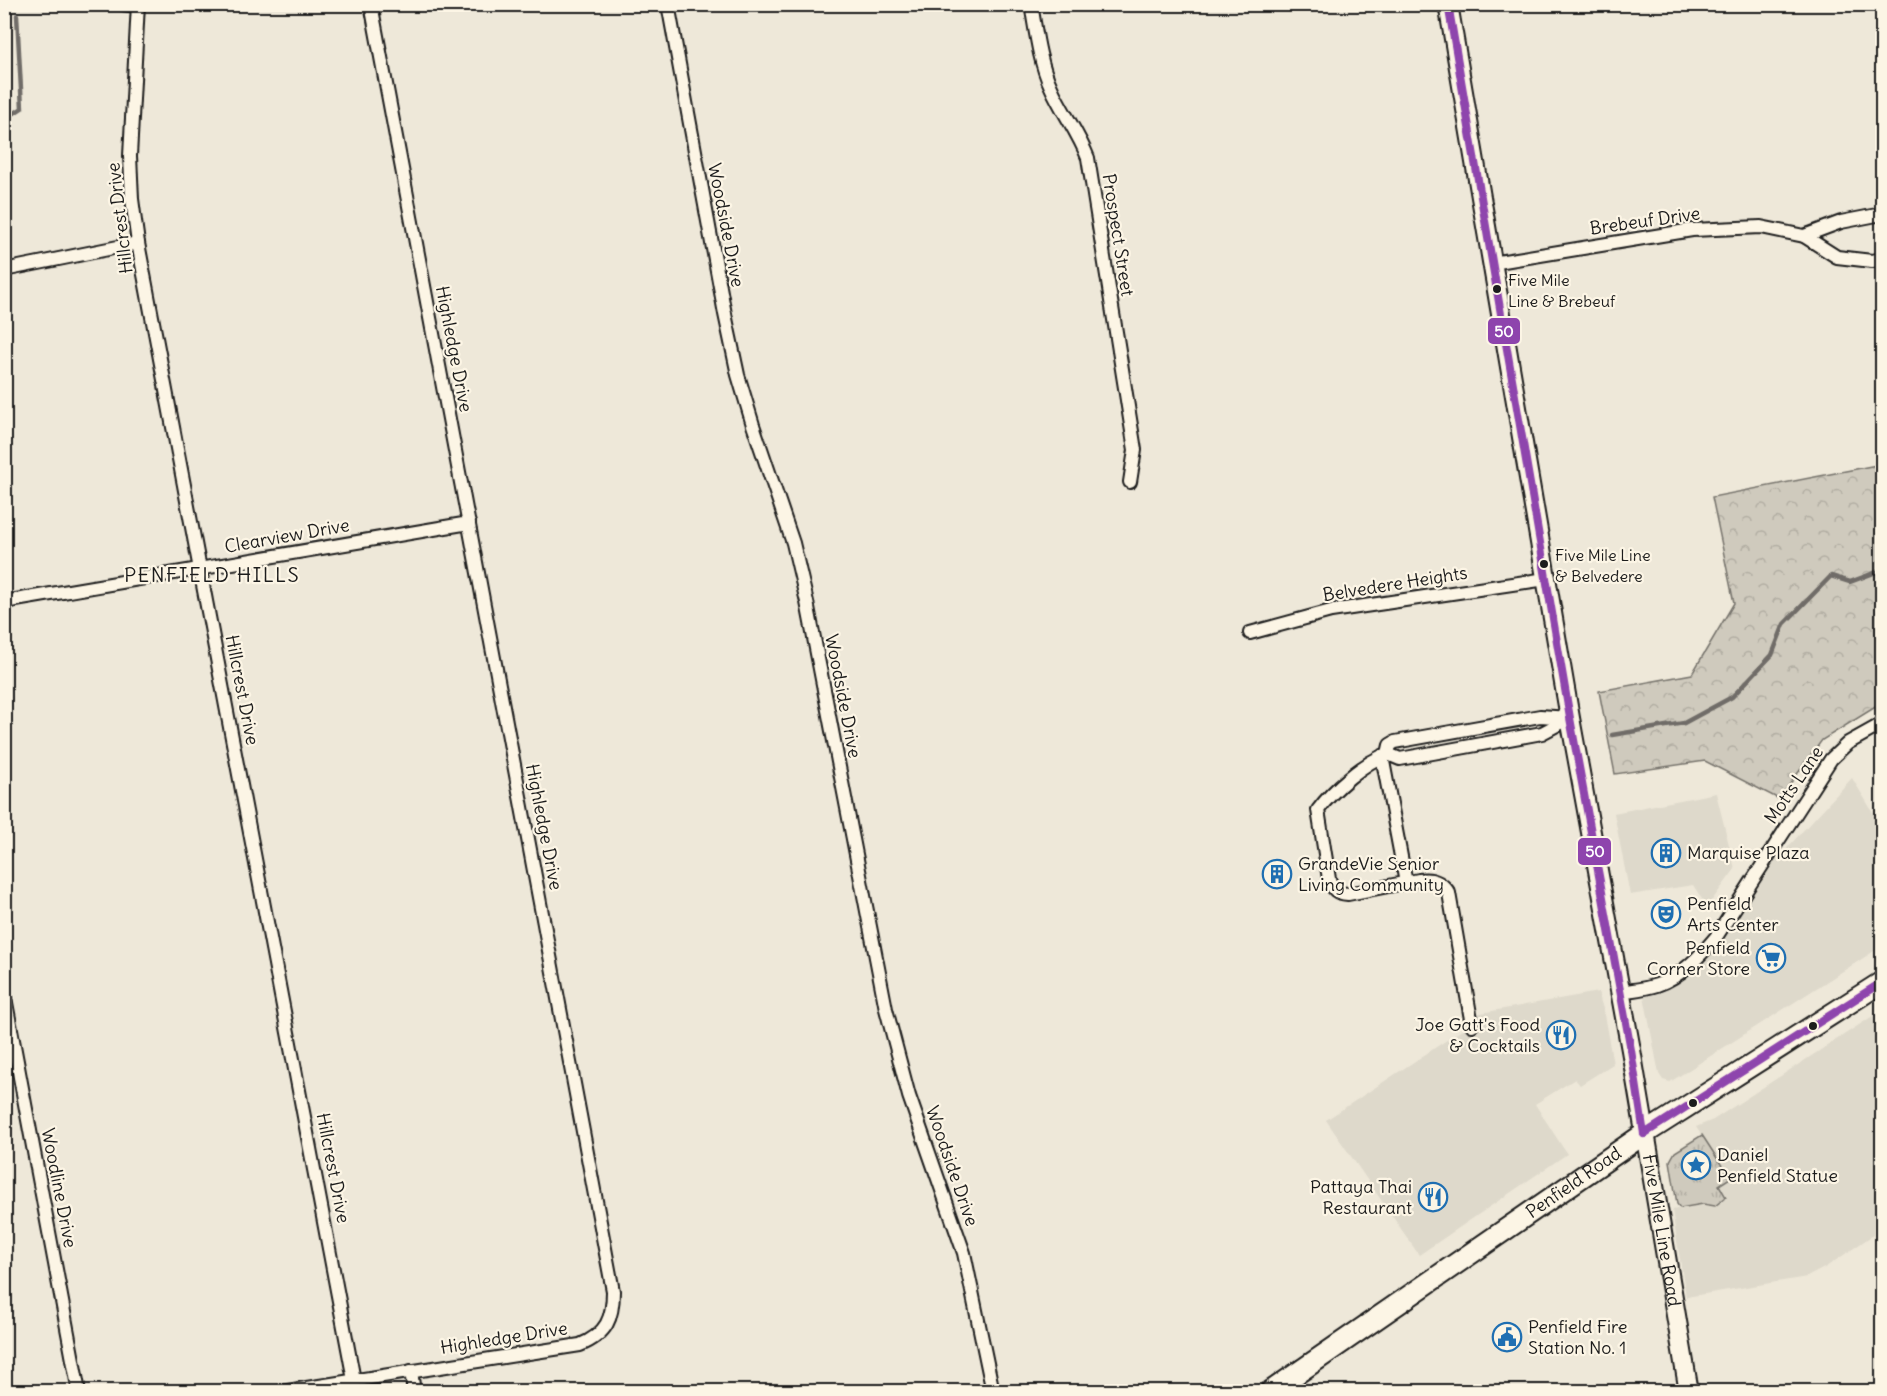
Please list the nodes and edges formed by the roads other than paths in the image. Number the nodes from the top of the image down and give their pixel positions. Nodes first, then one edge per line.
1 (123, 4) edge
2 (371, 4) edge
3 (668, 4) edge
4 (1032, 4) edge
5 (1448, 4) edge
6 (138, 5) edge
7 (1882, 214) edge
8 (1804, 236) junction
9 (138, 243) junction
10 (1882, 259) edge
11 (1492, 263) junction
12 (4, 270) edge
13 (1130, 482) dead end
14 (469, 523) junction
15 (201, 569) junction
16 (1546, 579) junction
17 (4, 602) edge
18 (1250, 633) dead end
19 (1570, 718) junction
20 (1882, 724) edge
21 (1385, 755) junction
22 (1406, 883) junction
23 (1882, 982) edge
24 (4, 992) edge
25 (1620, 992) junction
26 (1472, 1025) dead end
27 (1644, 1134) junction
28 (411, 1371) junction
29 (354, 1380) junction
30 (79, 1392) edge
31 (281, 1392) edge
32 (414, 1392) edge
33 (993, 1392) edge
34 (1270, 1392) edge
35 (1689, 1392) edge

1 - 6 street
2 - 14 street, Highledge Drive
3 - 33 street, Woodside Drive
4 - 13 street, Prospect Street
5 - 11 main road, Five Mile Line Road
6 - 9 street, Hillcrest Drive
7 - 8 street
8 - 10 street, Brebeuf Drive
8 - 11 street, Brebeuf Drive
9 - 12 street
9 - 15 street, Hillcrest Drive
11 - 16 main road, Five Mile Line Road
14 - 15 street, Clearview Drive
14 - 28 street, Highledge Drive
15 - 17 street, Clearview Drive
15 - 29 street, Hillcrest Drive
16 - 18 street, Belvedere Heights
16 - 19 main road, Five Mile Line Road
19 - 21 street
19 - 21 street
19 - 25 main road, Five Mile Line Road
20 - 25 street, Motts Lane
21 - 22 street
21 - 22 street
22 - 26 street
23 - 27 main road, Penfield Road
24 - 30 street, Woodline Drive
25 - 27 main road, Five Mile Line Road
27 - 34 main road, Penfield Road
27 - 35 main road, Five Mile Line Road
28 - 29 street, Highledge Drive
28 - 32 street
29 - 31 street, Highledge Drive

